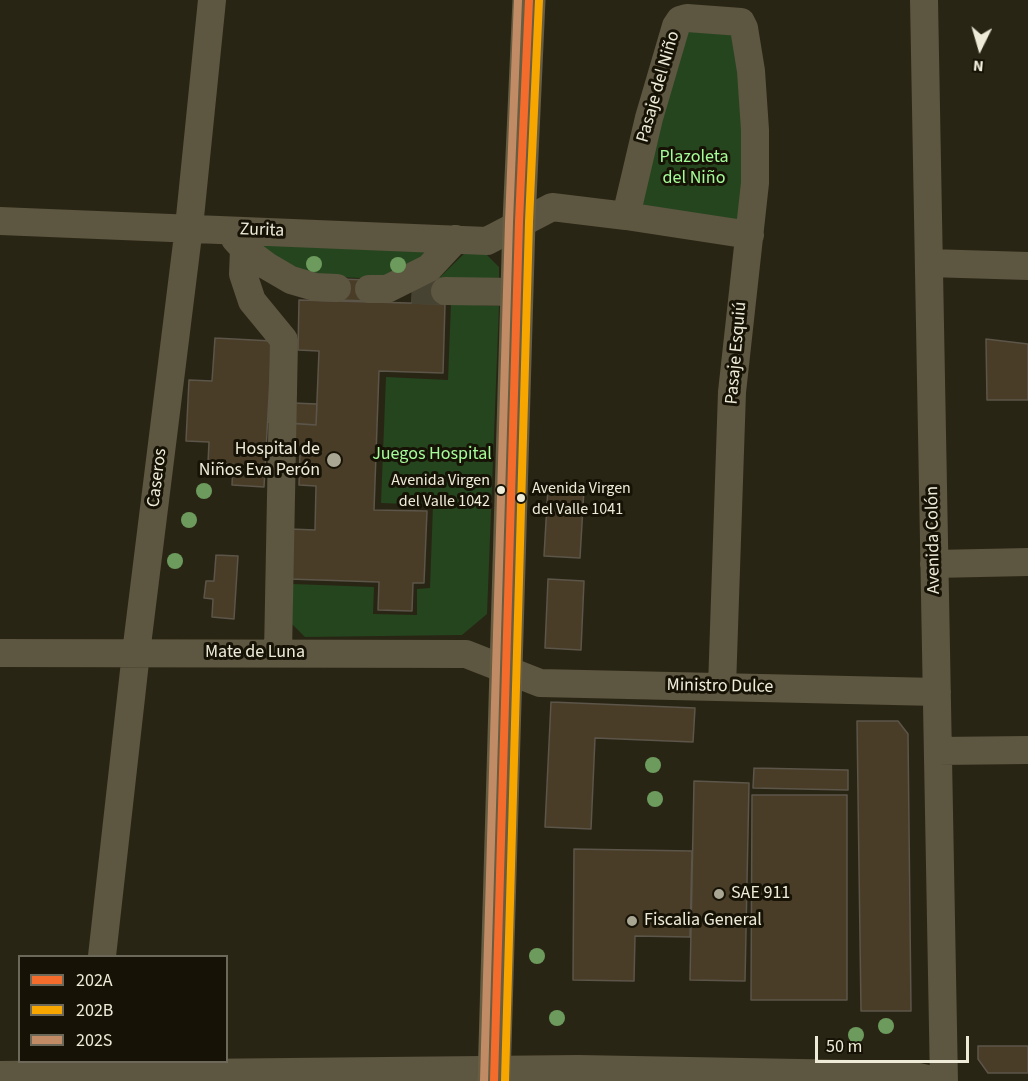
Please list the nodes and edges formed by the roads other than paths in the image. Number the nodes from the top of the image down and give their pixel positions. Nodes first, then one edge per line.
1 (212, 0) edge
2 (529, 0) edge
3 (924, 0) edge
4 (741, 22) joint
5 (626, 216) junction
6 (0, 221) edge
7 (519, 222) junction
8 (189, 227) junction
9 (750, 235) junction
10 (235, 239) junction
11 (456, 239) junction
12 (929, 263) junction
13 (1028, 266) edge
14 (338, 288) dead end
15 (390, 290) dead end
16 (445, 291) tunnel mouth
17 (518, 292) junction
18 (1028, 562) edge
19 (934, 564) junction
20 (0, 653) edge
21 (136, 653) junction
22 (278, 653) junction
23 (506, 670) junction
24 (722, 687) junction
25 (937, 692) junction
26 (1028, 750) edge
27 (938, 751) junction
28 (102, 955) edge
29 (89, 1072) edge
30 (0, 1074) edge
31 (494, 1076) edge
32 (705, 1076) edge
33 (937, 1081) edge
34 (944, 1081) edge

1 - 8 street, Caseros
2 - 7 main road
3 - 12 street, Avenida Colón
4 - 5 street, Pasaje del Niño
4 - 9 street, Pasaje Esquiú
5 - 7 street, Zurita
5 - 9 street, Zurita
6 - 8 street, Zurita
7 - 11 street, Zurita
7 - 17 main road
8 - 10 street, Zurita
8 - 21 street, Caseros
9 - 24 street, Pasaje Esquiú
10 - 11 street, Zurita
10 - 14 street
10 - 22 street
11 - 15 street
12 - 13 street
12 - 19 street, Avenida Colón
16 - 17 street
17 - 23 main road
18 - 19 street
19 - 25 street, Avenida Colón
20 - 21 street, Mate de Luna
21 - 22 street, Mate de Luna
21 - 28 street, Caseros
22 - 23 street, Mate de Luna
23 - 24 street, Ministro Dulce
23 - 31 main road
24 - 25 street, Ministro Dulce
25 - 27 street, Avenida Colón
26 - 27 street
27 - 34 street, Avenida Colón
29 - 30 street
29 - 31 street
31 - 32 street
32 - 33 street

